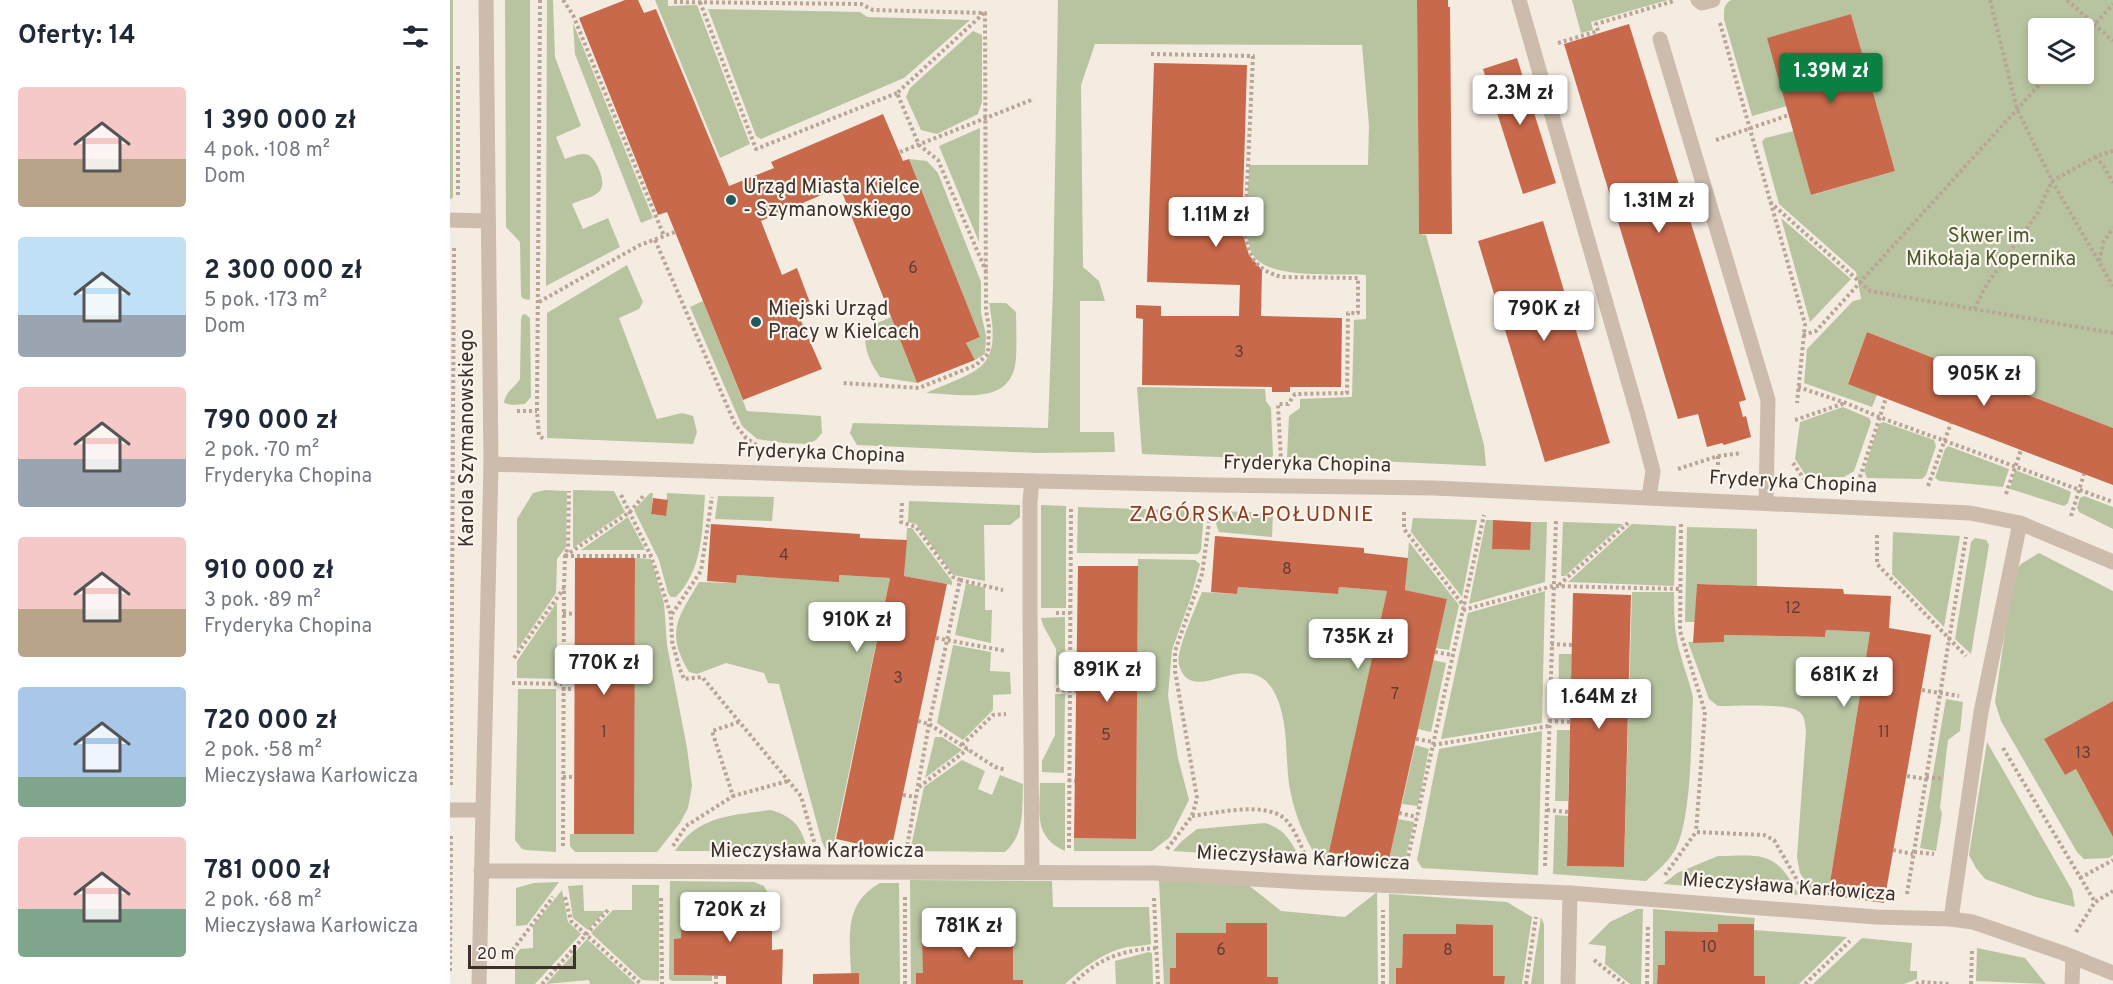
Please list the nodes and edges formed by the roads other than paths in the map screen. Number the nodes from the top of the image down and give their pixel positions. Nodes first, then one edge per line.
1 (486, 0) edge
2 (1519, 0) edge
3 (1698, 0) edge
4 (1713, 0) edge
5 (1660, 39) dead end
6 (454, 220) edge
7 (488, 221) junction
8 (491, 464) junction
9 (1032, 481) junction
10 (1650, 497) junction
11 (1766, 502) junction
12 (2020, 523) junction
13 (2113, 562) edge
14 (450, 810) edge
15 (482, 810) junction
16 (482, 871) junction
17 (1032, 872) junction
18 (1570, 893) junction
19 (1951, 919) junction
20 (2068, 955) junction
21 (2113, 973) edge
22 (479, 984) edge
23 (1568, 984) edge
24 (2072, 984) edge

1 - 7 street, Karola Szymanowskiego
2 - 10 street
3 - 4 street
5 - 11 street
6 - 7 street
7 - 8 street, Karola Szymanowskiego
8 - 9 street, Fryderyka Chopina
8 - 15 street, Karola Szymanowskiego
9 - 10 street, Fryderyka Chopina
9 - 17 street
10 - 11 street, Fryderyka Chopina
11 - 12 street, Fryderyka Chopina
12 - 13 street, Fryderyka Chopina
12 - 19 street
14 - 15 street
15 - 16 street, Karola Szymanowskiego
16 - 17 street, Mieczysława Karłowicza
16 - 22 street, Karola Szymanowskiego
17 - 18 street, Mieczysława Karłowicza
18 - 19 street, Mieczysława Karłowicza
18 - 23 street
19 - 20 street, Mieczysława Karłowicza
20 - 21 street, Mieczysława Karłowicza
20 - 24 street

